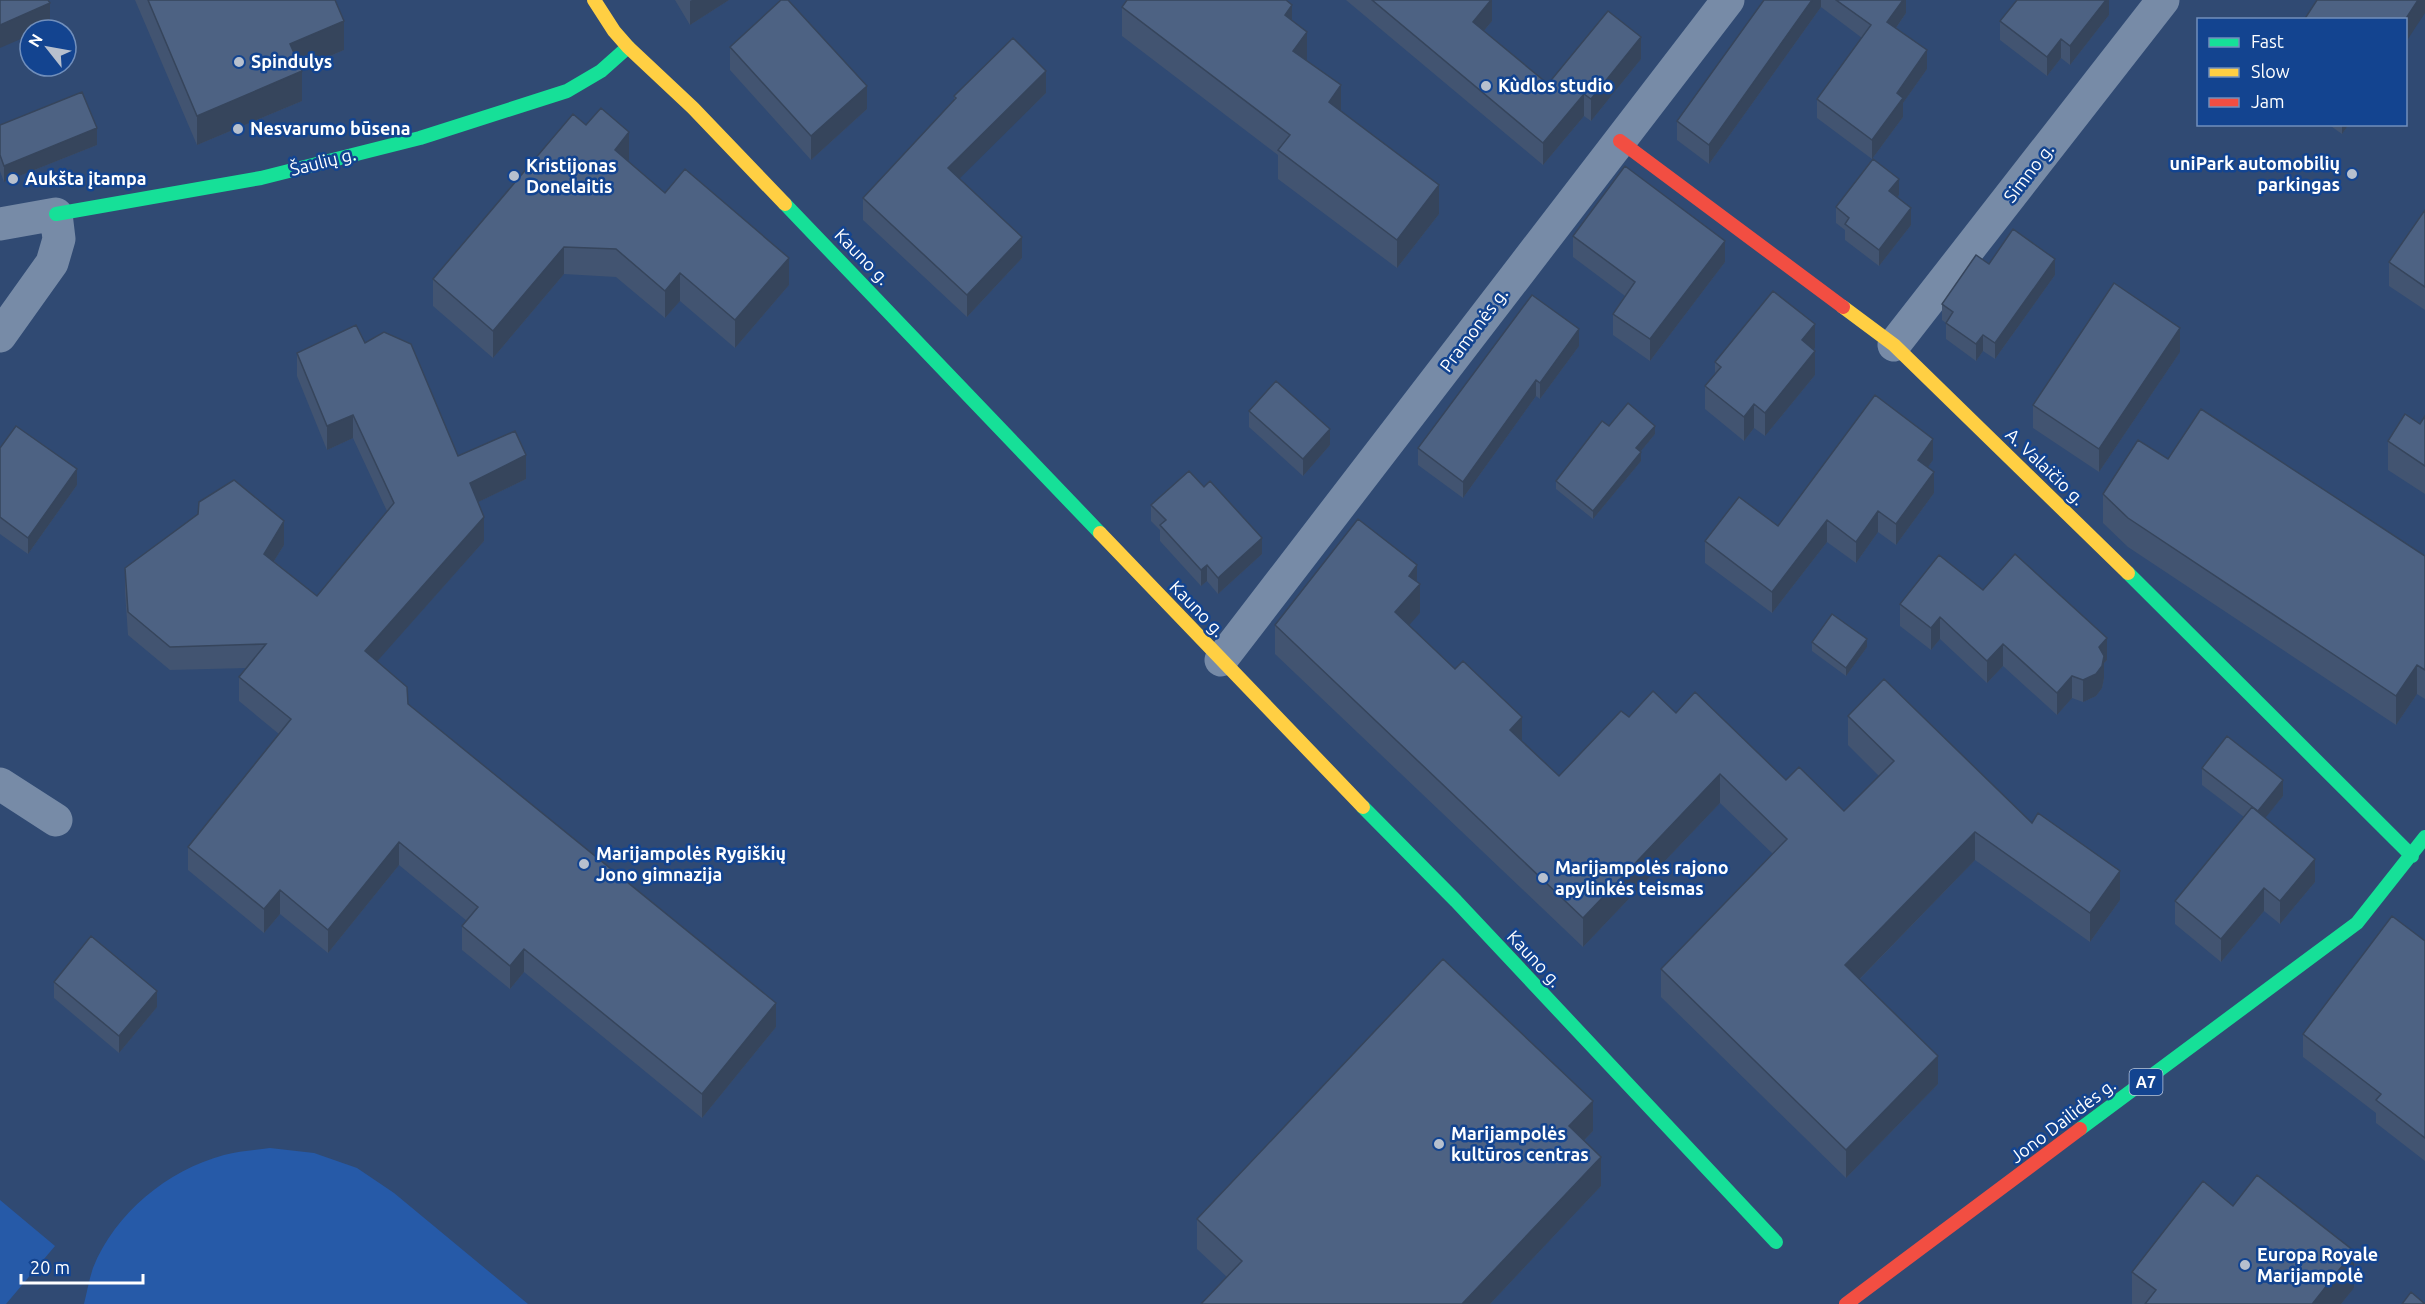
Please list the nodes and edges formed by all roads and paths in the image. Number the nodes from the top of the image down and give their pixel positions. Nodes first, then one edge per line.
1 (594, 0) edge
2 (1728, 0) edge
3 (2163, 0) edge
4 (628, 47) junction
5 (1620, 141) junction
6 (56, 214) junction
7 (0, 224) edge
8 (0, 336) edge
9 (1894, 345) junction
10 (1221, 660) junction
11 (0, 784) edge
12 (56, 820) dead end
13 (2425, 837) edge
14 (2412, 856) junction
15 (1776, 1242) dead end
16 (1846, 1304) edge

1 - 4 main road, Kauno g.
2 - 5 street, Pramonės g.
3 - 9 street, Simno g.
4 - 6 main road, Šaulių g.
4 - 10 main road, Kauno g.
5 - 9 main road, A. Valaičio g.
5 - 10 street, Pramonės g.
6 - 7 street, Šaulių g.
6 - 8 street
9 - 14 main road, A. Valaičio g.
10 - 15 main road, Kauno g.
11 - 12 street
13 - 14 main road, Jono Dailidės g. / A7
14 - 16 main road, Jono Dailidės g. / A7

